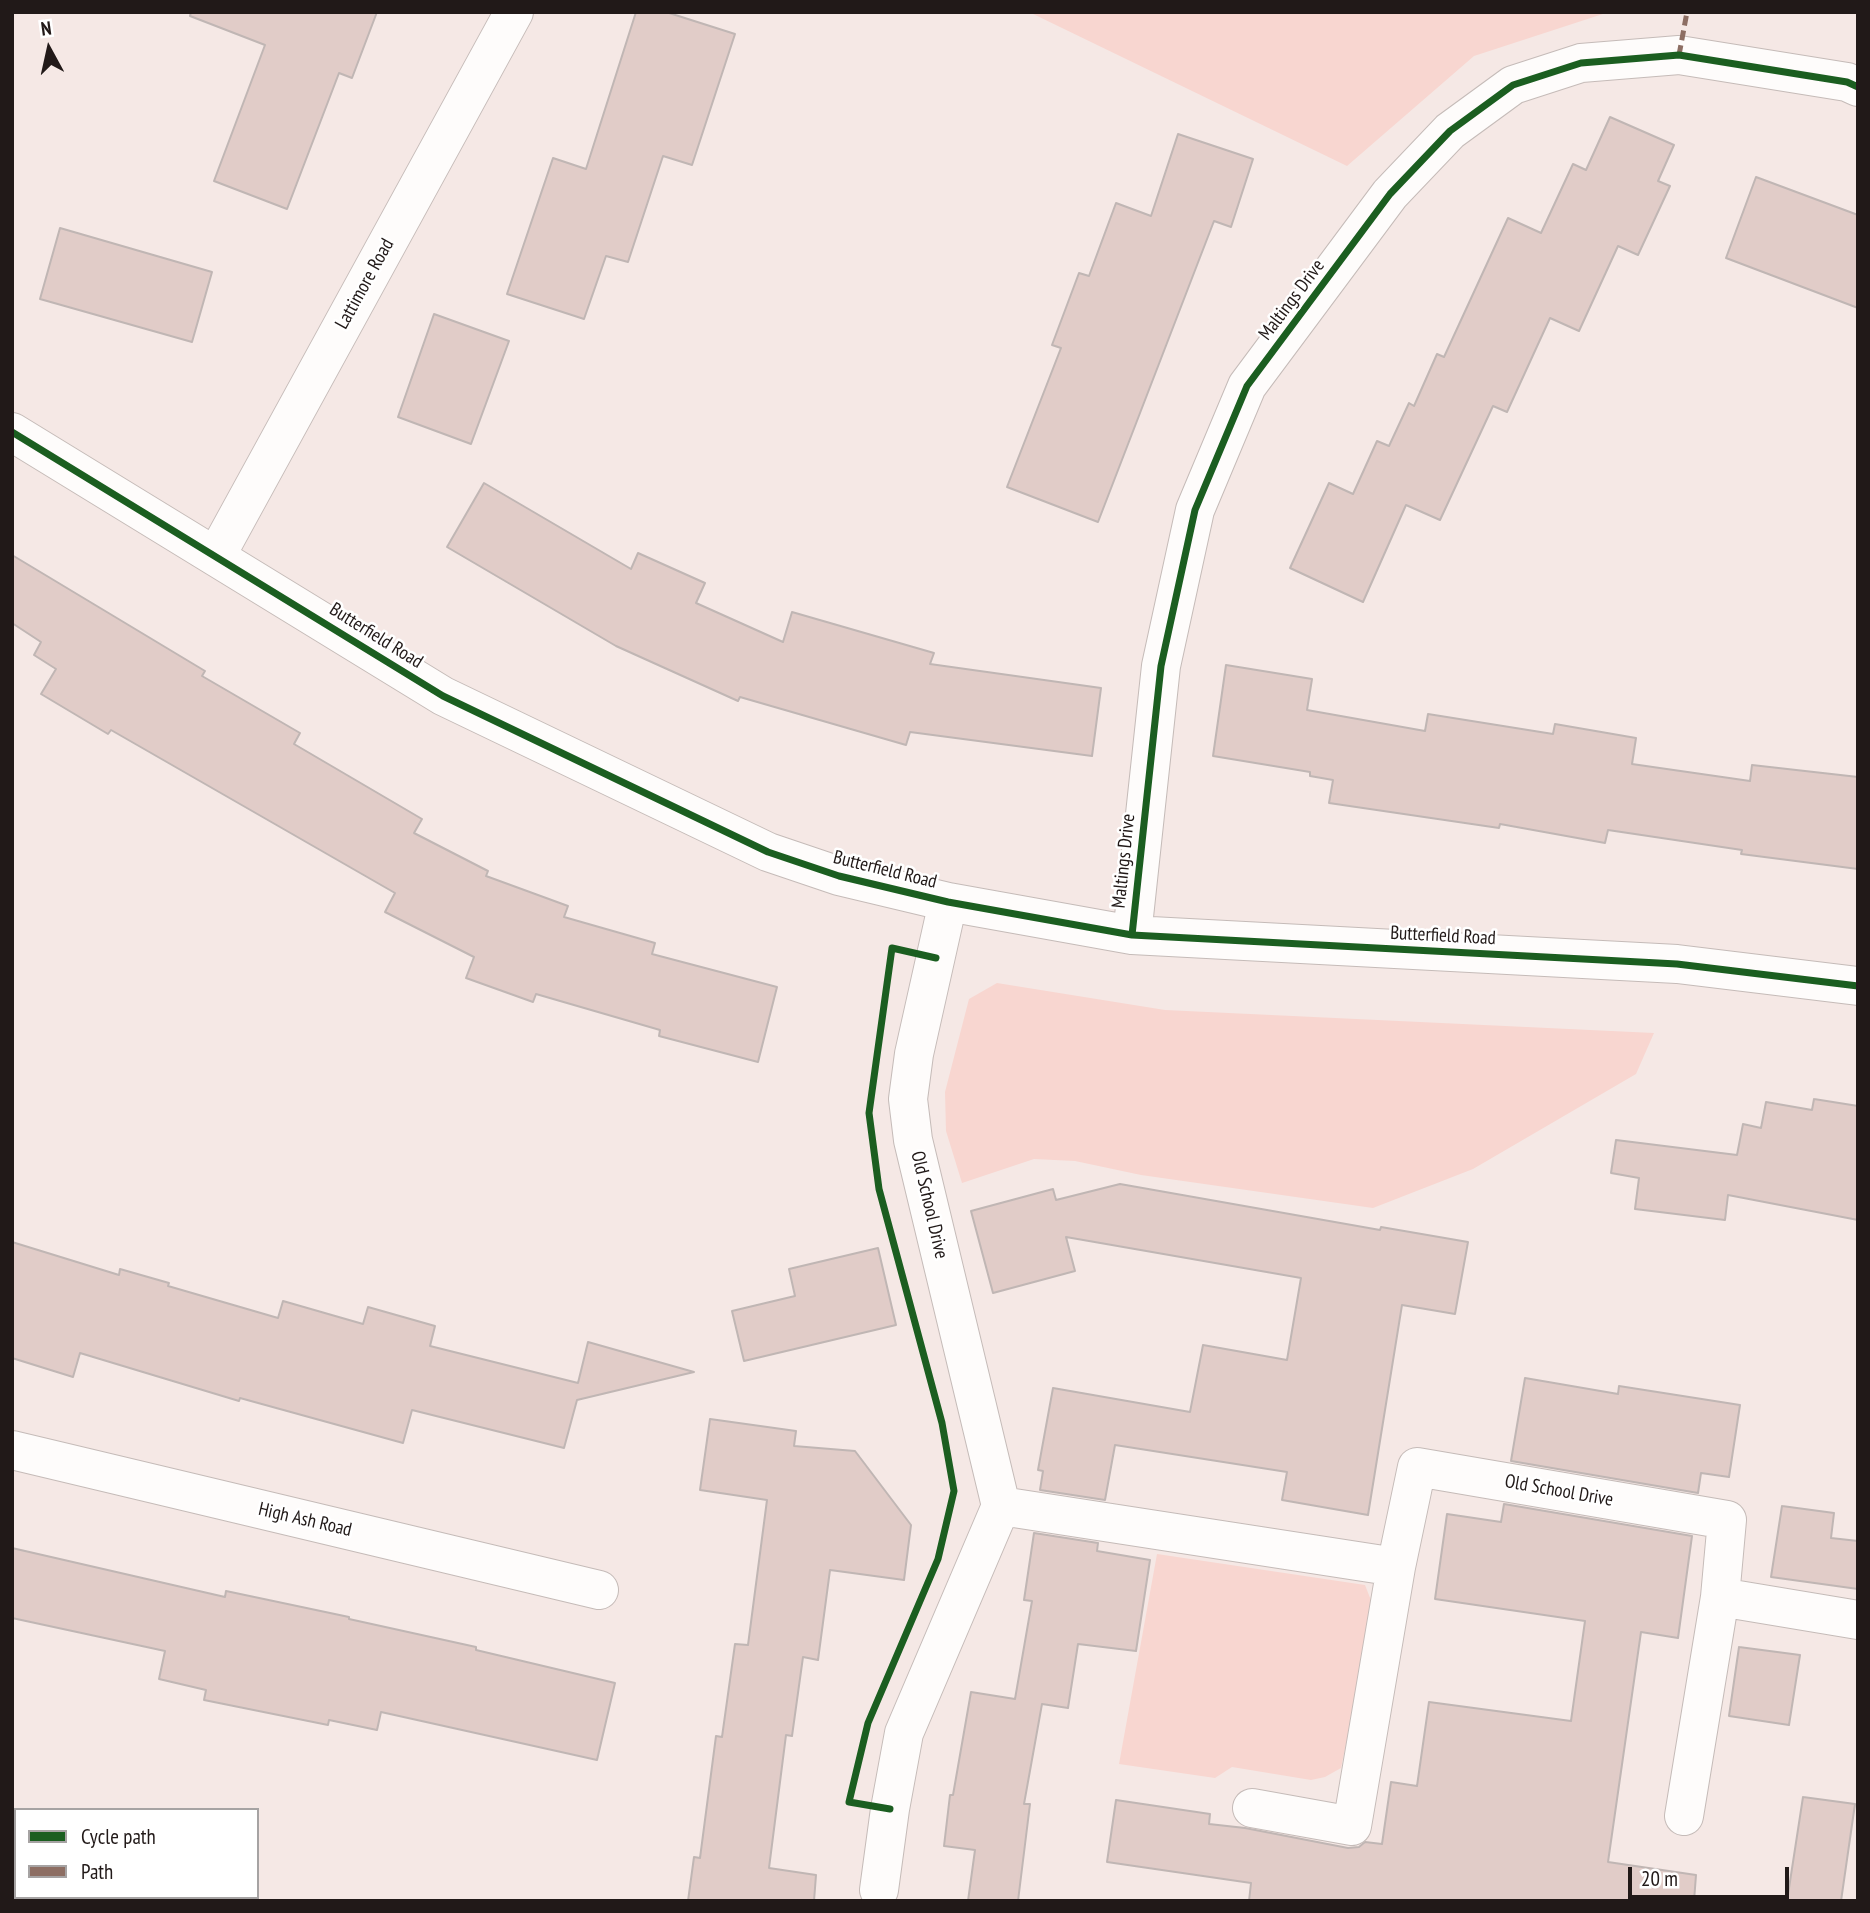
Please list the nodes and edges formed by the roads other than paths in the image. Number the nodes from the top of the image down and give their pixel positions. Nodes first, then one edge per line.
1 (513, 12) edge
2 (1858, 87) edge
3 (12, 432) edge
4 (216, 556) junction
5 (948, 902) junction
6 (1132, 934) junction
7 (1858, 986) edge
8 (12, 1450) edge
9 (1001, 1506) junction
10 (1396, 1567) junction
11 (598, 1590) dead end
12 (1720, 1597) junction
13 (1858, 1620) edge
14 (1252, 1808) dead end
15 (1684, 1816) dead end
16 (879, 1890) dead end

1 - 4 street, Lattimore Road
2 - 6 street, Maltings Drive
3 - 4 street, Butterfield Road
4 - 5 street, Butterfield Road
5 - 6 street, Butterfield Road
5 - 9 street, Old School Drive
6 - 7 street, Butterfield Road
8 - 11 street, High Ash Road
9 - 10 street
9 - 16 street
10 - 12 street, Old School Drive
10 - 14 street, Old School Drive
12 - 13 street
12 - 15 street, Old School Drive

